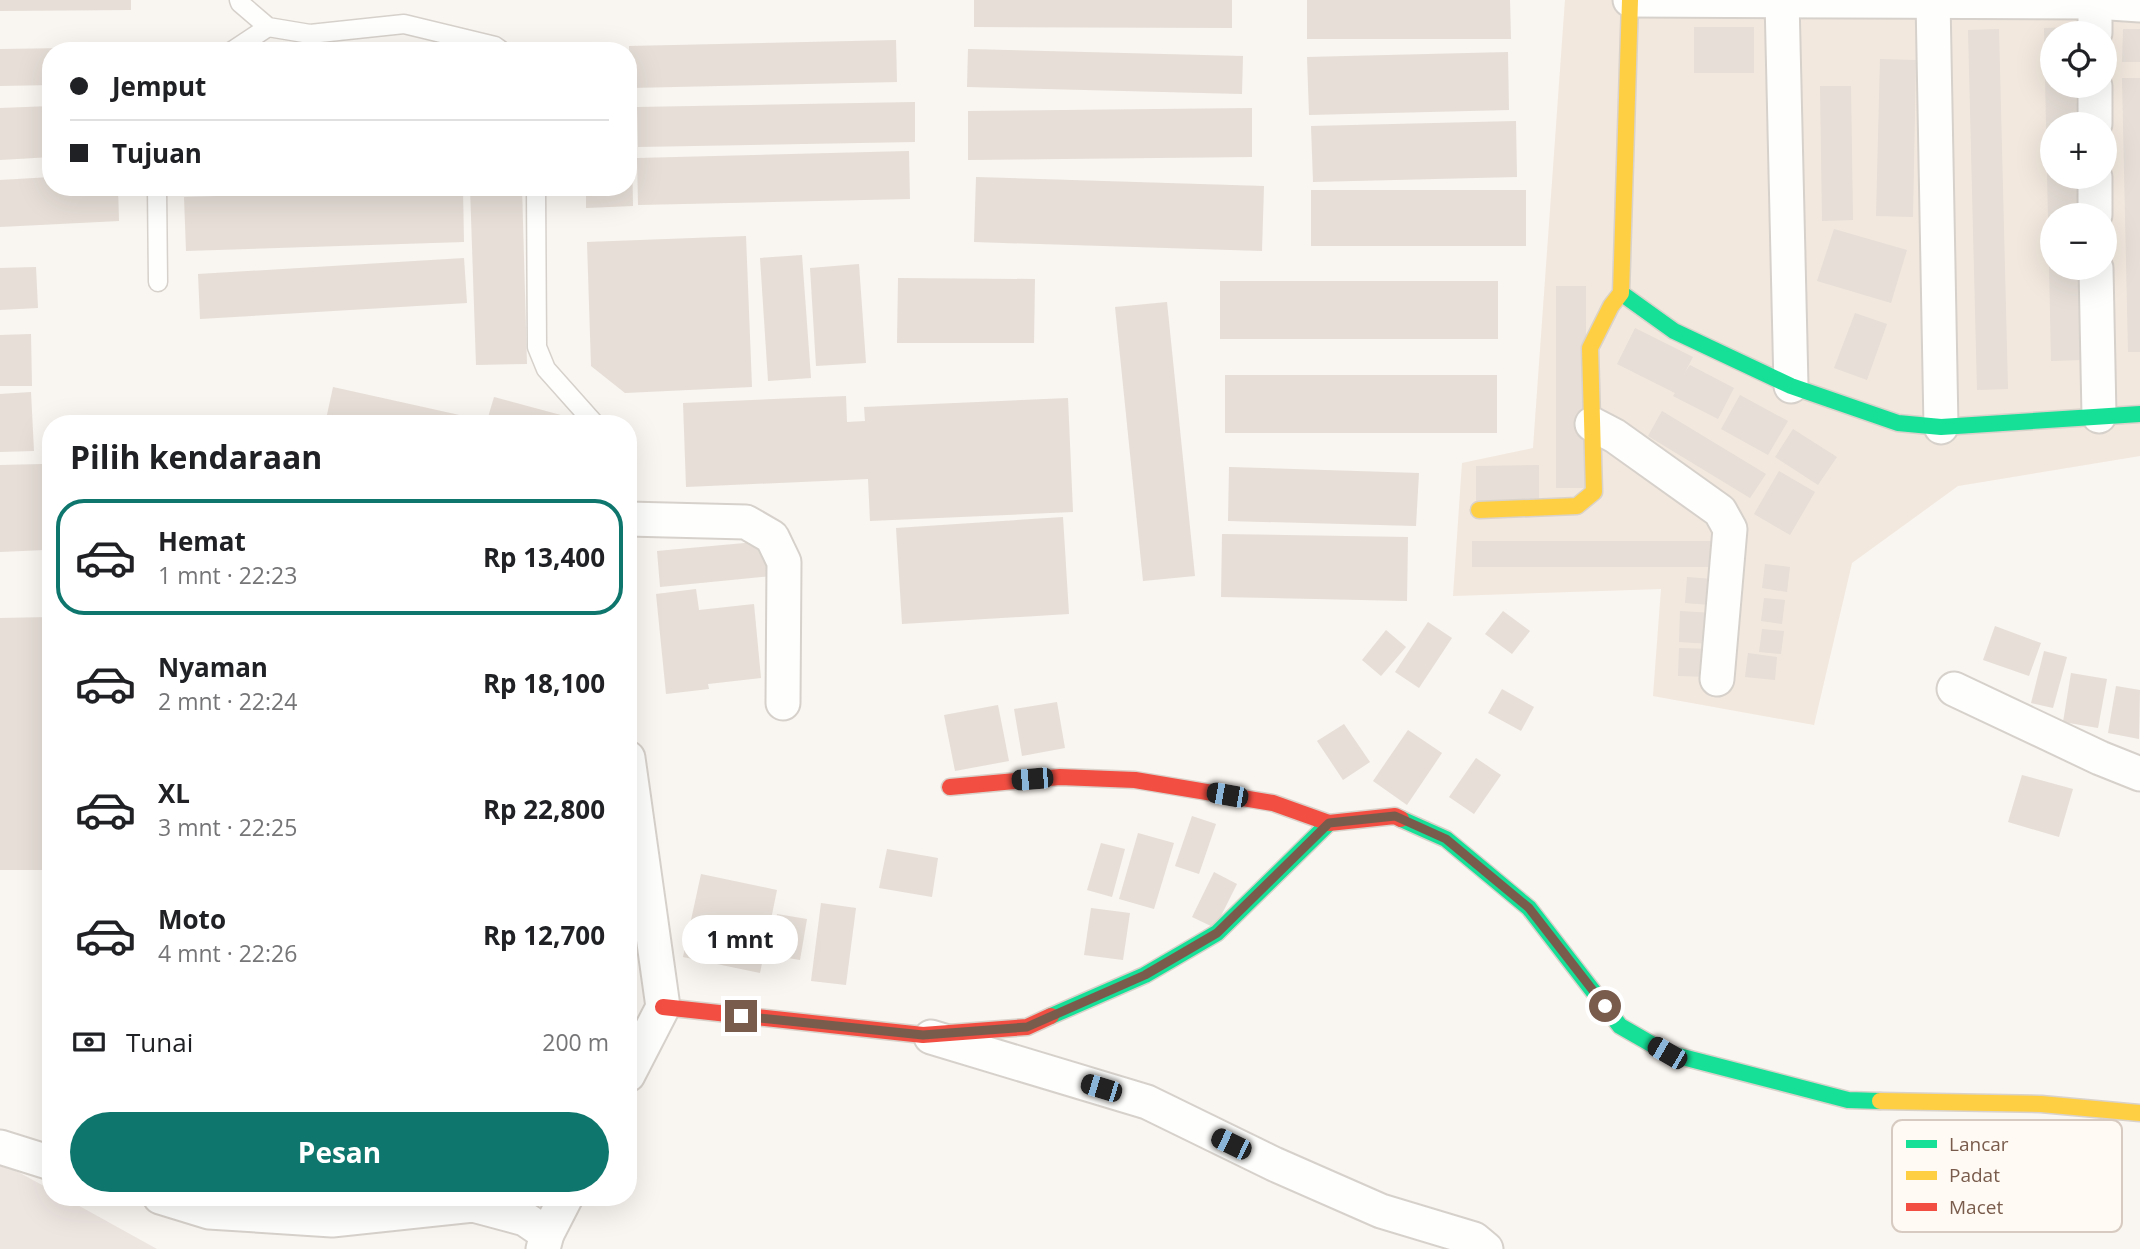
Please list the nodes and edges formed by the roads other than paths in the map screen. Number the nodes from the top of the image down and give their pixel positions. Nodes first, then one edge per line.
1 (239, 0) edge
2 (1630, 0) edge
3 (1782, 1) edge
4 (1933, 1) edge
5 (2140, 5) edge
6 (2095, 12) edge
7 (268, 27) junction
8 (246, 42) edge
9 (478, 42) edge
10 (157, 196) edge
11 (536, 196) edge
12 (2096, 280) edge
13 (158, 282) dead end
14 (1621, 293) junction
15 (1791, 386) junction
16 (2140, 414) edge
17 (586, 415) edge
18 (2099, 416) junction
19 (1592, 424) junction
20 (1941, 427) junction
21 (1479, 510) dead end
22 (637, 519) edge
23 (1717, 679) dead end
24 (1954, 689) dead end
25 (783, 703) dead end
26 (2140, 774) edge
27 (950, 787) dead end
28 (637, 822) edge
29 (1329, 823) junction
30 (663, 1007) junction
31 (923, 1035) junction
32 (637, 1058) edge
33 (2140, 1113) edge
34 (0, 1147) edge
35 (42, 1160) edge
36 (188, 1206) edge
37 (464, 1206) edge
38 (477, 1206) edge
39 (562, 1206) edge
40 (545, 1241) edge
41 (1486, 1249) edge

1 - 7 lane
2 - 3 street
2 - 14 street
3 - 4 street
3 - 15 street
4 - 6 street
4 - 20 street
5 - 6 street
7 - 8 lane
7 - 9 lane
10 - 13 lane
11 - 17 lane
12 - 18 street
14 - 15 street
14 - 19 street
15 - 20 street
16 - 18 street
18 - 20 street
19 - 21 street
19 - 23 street
22 - 25 street
24 - 26 street
27 - 29 street
28 - 30 street
29 - 31 street
29 - 33 street
30 - 31 street
30 - 32 street
31 - 41 street
34 - 35 street
36 - 37 street
38 - 40 street
39 - 40 street

